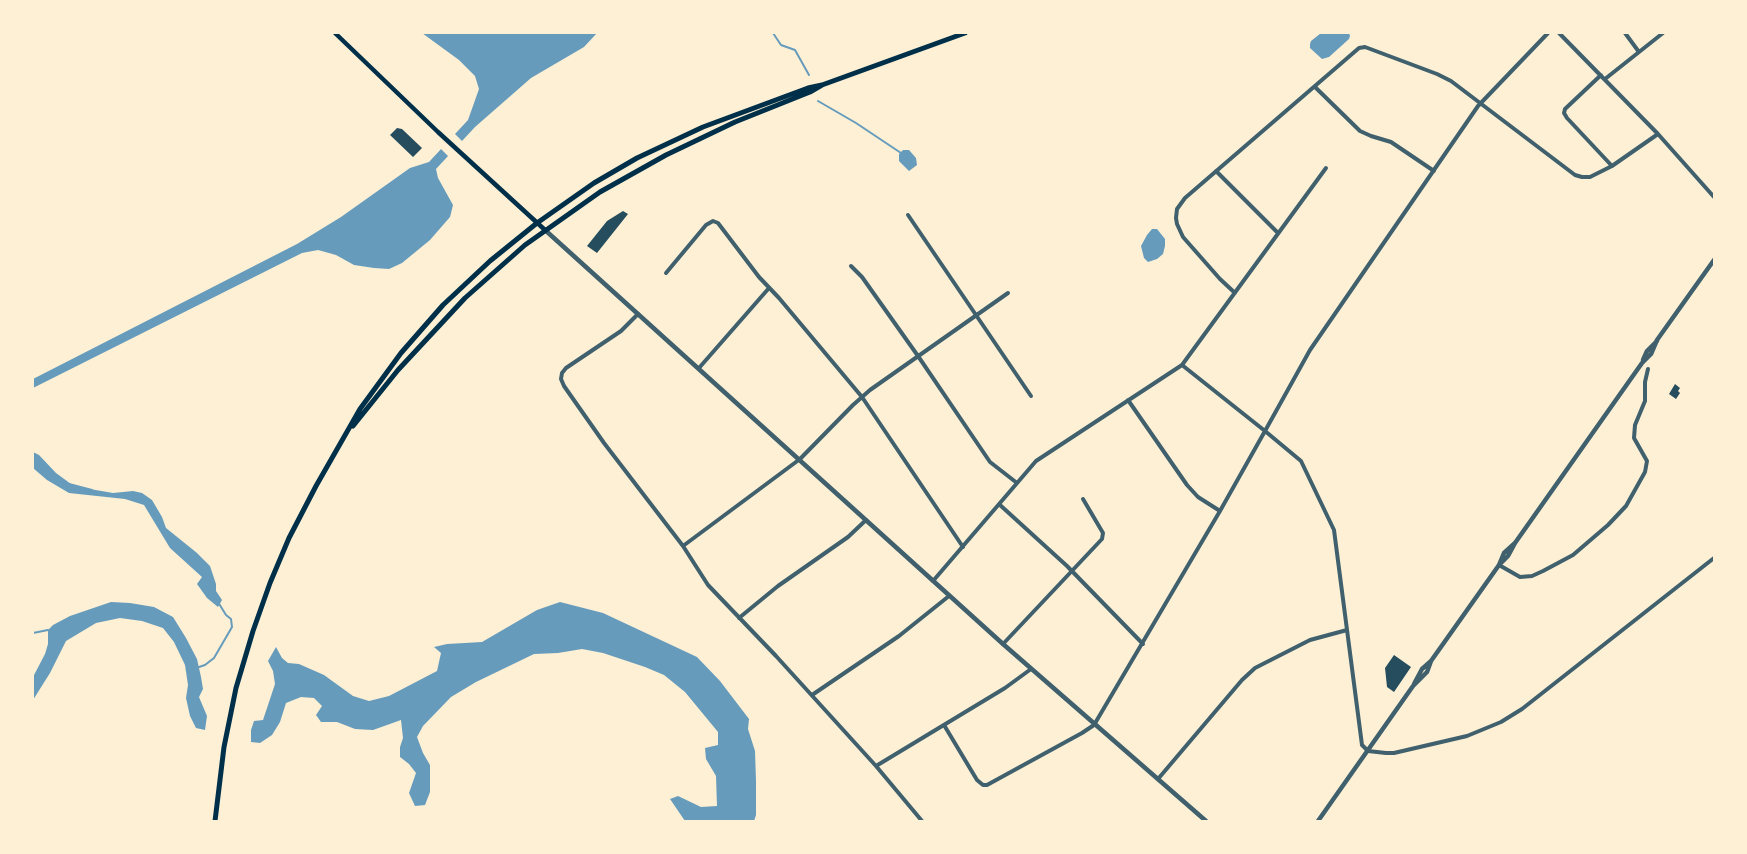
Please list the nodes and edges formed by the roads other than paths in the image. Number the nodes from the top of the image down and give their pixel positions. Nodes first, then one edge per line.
1 (335, 33) edge
2 (965, 33) edge
3 (1548, 33) edge
4 (1559, 33) edge
5 (1625, 33) edge
6 (1661, 34) edge
7 (1640, 52) junction
8 (1603, 77) junction
9 (822, 85) junction
10 (1315, 87) junction
11 (1480, 104) junction
12 (1658, 134) junction
13 (1612, 166) junction
14 (1326, 168) dead end
15 (1216, 171) junction
16 (1434, 171) junction
17 (1714, 197) edge
18 (908, 215) dead end
19 (537, 222) junction
20 (545, 230) junction
21 (1278, 233) junction
22 (1714, 260) edge
23 (851, 266) dead end
24 (666, 273) dead end
25 (769, 288) junction
26 (1008, 293) dead end
27 (1235, 293) junction
28 (638, 314) junction
29 (976, 315) junction
30 (918, 356) junction
31 (1182, 365) junction
32 (699, 368) junction
33 (1648, 369) dead end
34 (1031, 396) dead end
35 (862, 398) junction
36 (1128, 400) junction
37 (350, 430) junction
38 (1265, 431) junction
39 (800, 459) junction
40 (1017, 483) junction
41 (1083, 499) dead end
42 (1000, 505) junction
43 (1220, 511) junction
44 (866, 520) junction
45 (684, 546) junction
46 (963, 547) junction
47 (1714, 558) edge
48 (1499, 565) junction
49 (1071, 572) junction
50 (933, 581) junction
51 (949, 596) junction
52 (739, 618) junction
53 (1347, 630) junction
54 (1003, 644) junction
55 (1143, 644) junction
56 (1031, 669) junction
57 (812, 695) junction
58 (944, 725) junction
59 (1094, 725) junction
60 (1368, 751) junction
61 (876, 766) junction
62 (1158, 779) junction
63 (215, 821) edge
64 (921, 821) edge
65 (1206, 821) edge
66 (1318, 821) edge

1 - 19 main road
2 - 9 main road
3 - 11 street
4 - 8 street
5 - 7 street
6 - 7 street
7 - 8 street
8 - 12 street
8 - 13 street
9 - 19 main road
9 - 20 main road
10 - 11 street
10 - 15 street
10 - 16 street
11 - 13 street
11 - 16 street
12 - 13 street
12 - 17 street
14 - 21 street
15 - 21 street
15 - 27 street
16 - 38 street
18 - 29 street
19 - 20 main road
19 - 37 main road
20 - 28 street
20 - 37 main road
21 - 27 street
22 - 48 street
23 - 30 street
24 - 25 street
25 - 32 street
25 - 35 street
26 - 29 street
27 - 31 street
28 - 32 street
28 - 45 street
29 - 30 street
29 - 34 street
30 - 35 street
30 - 40 street
31 - 36 street
31 - 38 street
32 - 39 street
33 - 48 street
35 - 39 street
35 - 46 street
36 - 40 street
36 - 43 street
37 - 63 main road
38 - 43 street
38 - 53 street
39 - 44 street
39 - 45 street
40 - 42 street
41 - 49 street
42 - 46 street
42 - 49 street
43 - 55 street
44 - 50 street
44 - 52 street
45 - 52 street
46 - 50 street
47 - 60 street
48 - 60 street
49 - 54 street
49 - 55 street
50 - 51 street
51 - 54 street
51 - 57 street
52 - 57 street
53 - 60 street
53 - 62 street
54 - 56 street
55 - 59 street
56 - 58 street
56 - 59 street
57 - 61 street
58 - 59 street
58 - 61 street
59 - 62 street
60 - 66 street
61 - 64 street
62 - 65 street

